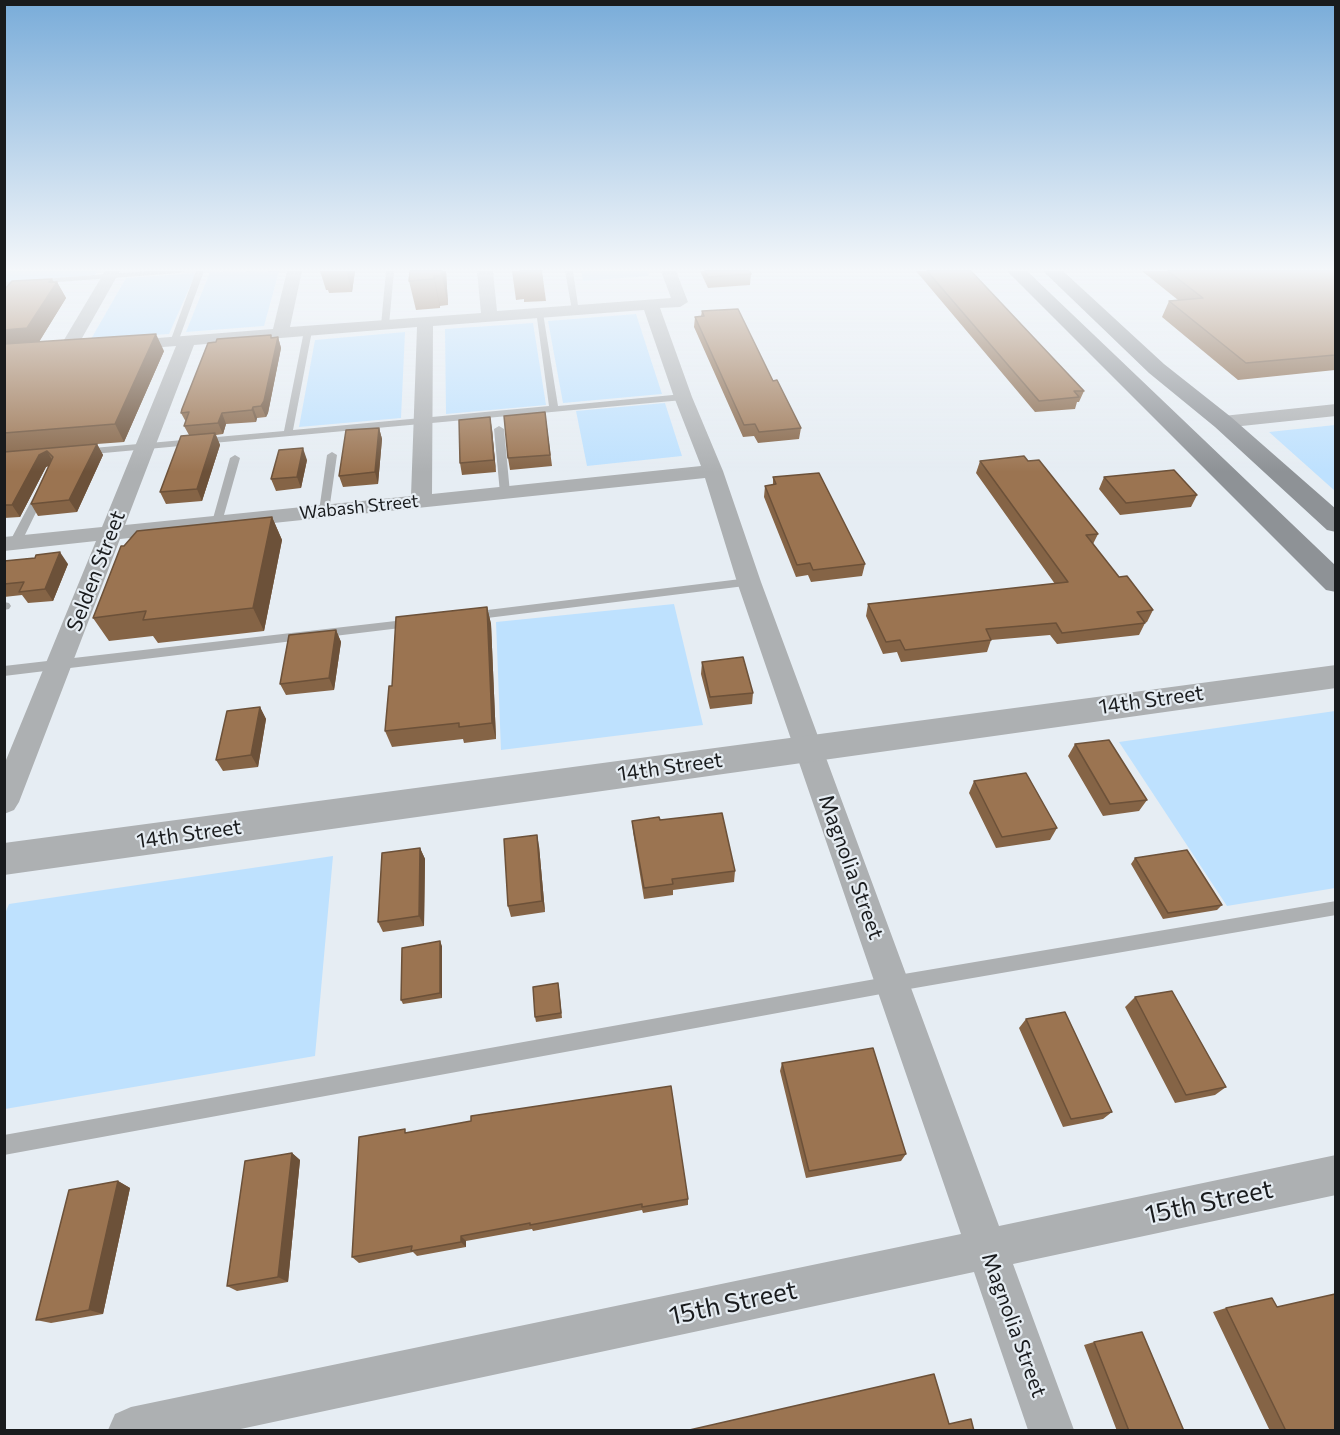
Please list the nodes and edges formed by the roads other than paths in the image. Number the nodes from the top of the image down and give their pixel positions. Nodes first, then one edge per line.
1 (74, 338) edge
2 (182, 338) edge
3 (219, 338) edge
4 (307, 338) edge
5 (425, 338) edge
6 (543, 338) edge
7 (672, 338) edge
8 (1122, 338) edge
9 (1124, 338) edge
10 (1085, 339) joint
11 (181, 341) junction
12 (67, 350) junction
13 (46, 352) edge
14 (1165, 375) junction
15 (1126, 378) junction
16 (683, 397) junction
17 (554, 409) junction
18 (1335, 410) edge
19 (423, 420) junction
20 (1223, 422) junction
21 (499, 429) dead end
22 (288, 433) junction
23 (146, 446) junction
24 (75, 452) edge
25 (332, 455) dead end
26 (235, 458) dead end
27 (713, 471) junction
28 (47, 479) edge
29 (505, 493) junction
30 (421, 500) junction
31 (324, 511) junction
32 (1333, 519) edge
33 (218, 522) junction
34 (111, 533) junction
35 (10, 543) edge
36 (749, 582) junction
37 (1335, 583) edge
38 (464, 617) edge
39 (428, 621) edge
40 (59, 665) junction
41 (4, 671) edge
42 (1335, 676) edge
43 (808, 747) junction
44 (4, 802) edge
45 (4, 859) edge
46 (1335, 908) edge
47 (892, 984) junction
48 (4, 1145) edge
49 (1335, 1175) edge
50 (987, 1249) junction
51 (131, 1431) edge
52 (1051, 1431) edge

1 - 12 street
2 - 11 lane
3 - 11 street
4 - 22 lane
5 - 19 street
6 - 17 lane
7 - 16 street, Magnolia Street
8 - 10 main road
9 - 14 main road
10 - 15 main road
11 - 12 street
11 - 23 street, Selden Street
12 - 13 street
14 - 15 main road
14 - 20 main road
15 - 37 main road
16 - 17 lane
16 - 27 street, Magnolia Street
17 - 19 lane
18 - 20 street
19 - 22 lane
19 - 30 street
20 - 32 main road
21 - 29 lane
22 - 23 lane
23 - 24 lane
23 - 34 street, Selden Street
25 - 31 lane
26 - 33 lane
27 - 29 street, Wabash Street
27 - 36 street, Magnolia Street
28 - 35 lane
29 - 30 street, Wabash Street
30 - 31 street, Wabash Street
31 - 33 street, Wabash Street
33 - 34 street, Wabash Street
34 - 35 street, Wabash Street
34 - 40 street, Selden Street
36 - 38 lane
36 - 43 street, Magnolia Street
39 - 40 lane
40 - 41 lane
40 - 44 street, Selden Street
42 - 43 street, 14th Street
43 - 45 street, 14th Street
43 - 47 street, Magnolia Street
46 - 47 lane
47 - 48 lane
47 - 50 street, Magnolia Street
49 - 50 street, 15th Street
50 - 51 street, 15th Street
50 - 52 street, Magnolia Street

